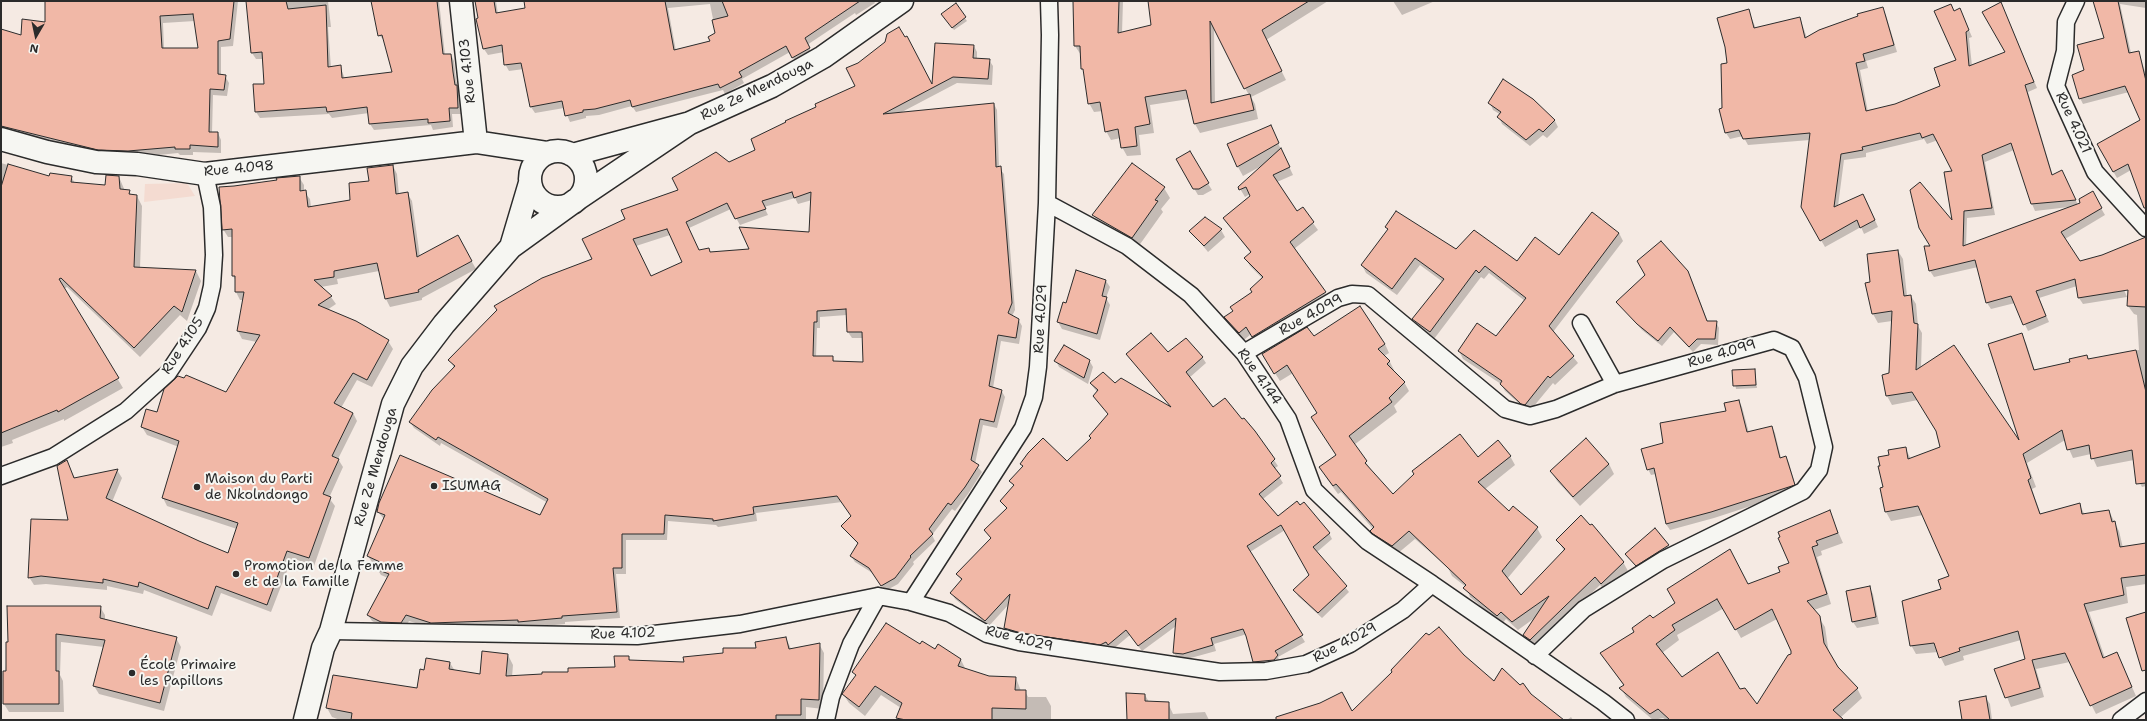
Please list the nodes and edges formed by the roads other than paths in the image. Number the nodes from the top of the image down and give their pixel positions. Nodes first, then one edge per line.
1 (461, 1) edge
2 (902, 1) edge
3 (1049, 1) edge
4 (2076, 1) edge
5 (690, 123) junction
6 (1, 139) edge
7 (477, 142) junction
8 (548, 153) junction
9 (572, 155) junction
10 (205, 174) junction
11 (531, 177) junction
12 (576, 200) junction
13 (1047, 203) junction
14 (2146, 228) edge
15 (511, 247) junction
16 (1581, 323) dead end
17 (1244, 353) junction
18 (1615, 384) junction
19 (1, 476) edge
20 (1432, 584) junction
21 (878, 596) junction
22 (911, 602) junction
23 (331, 631) junction
24 (1535, 656) junction
25 (2146, 701) edge
26 (305, 720) edge
27 (826, 720) edge
28 (1626, 720) edge
29 (2122, 720) edge

1 - 7 main road, Rue 4.103
2 - 5 main road, Rue Ze Mendouga
3 - 13 street, Rue 4.029
4 - 14 street, Rue 4.021
5 - 9 main road, Rue Ze Mendouga
5 - 12 main road, Rue Ze Mendouga
6 - 10 main road, Rue 4.098
7 - 8 main road, Rue 4.098
7 - 10 main road, Rue 4.098
7 - 11 main road
8 - 9 main road
8 - 11 main road
9 - 12 main road
10 - 19 street, Rue 4.105
11 - 12 main road
11 - 15 main road, Rue Ze Mendouga
12 - 15 main road, Rue Ze Mendouga
13 - 17 street, Rue 4.144
13 - 22 street, Rue 4.029
15 - 23 main road, Rue Ze Mendouga
16 - 18 street
17 - 18 street, Rue 4.099
17 - 20 street, Rue 4.144
18 - 24 street, Rue 4.099
20 - 22 street, Rue 4.029
20 - 24 street
21 - 22 street, Rue 4.102
21 - 23 street, Rue 4.102
21 - 27 street
23 - 26 main road, Rue Ze Mendouga
24 - 28 street
25 - 29 street

